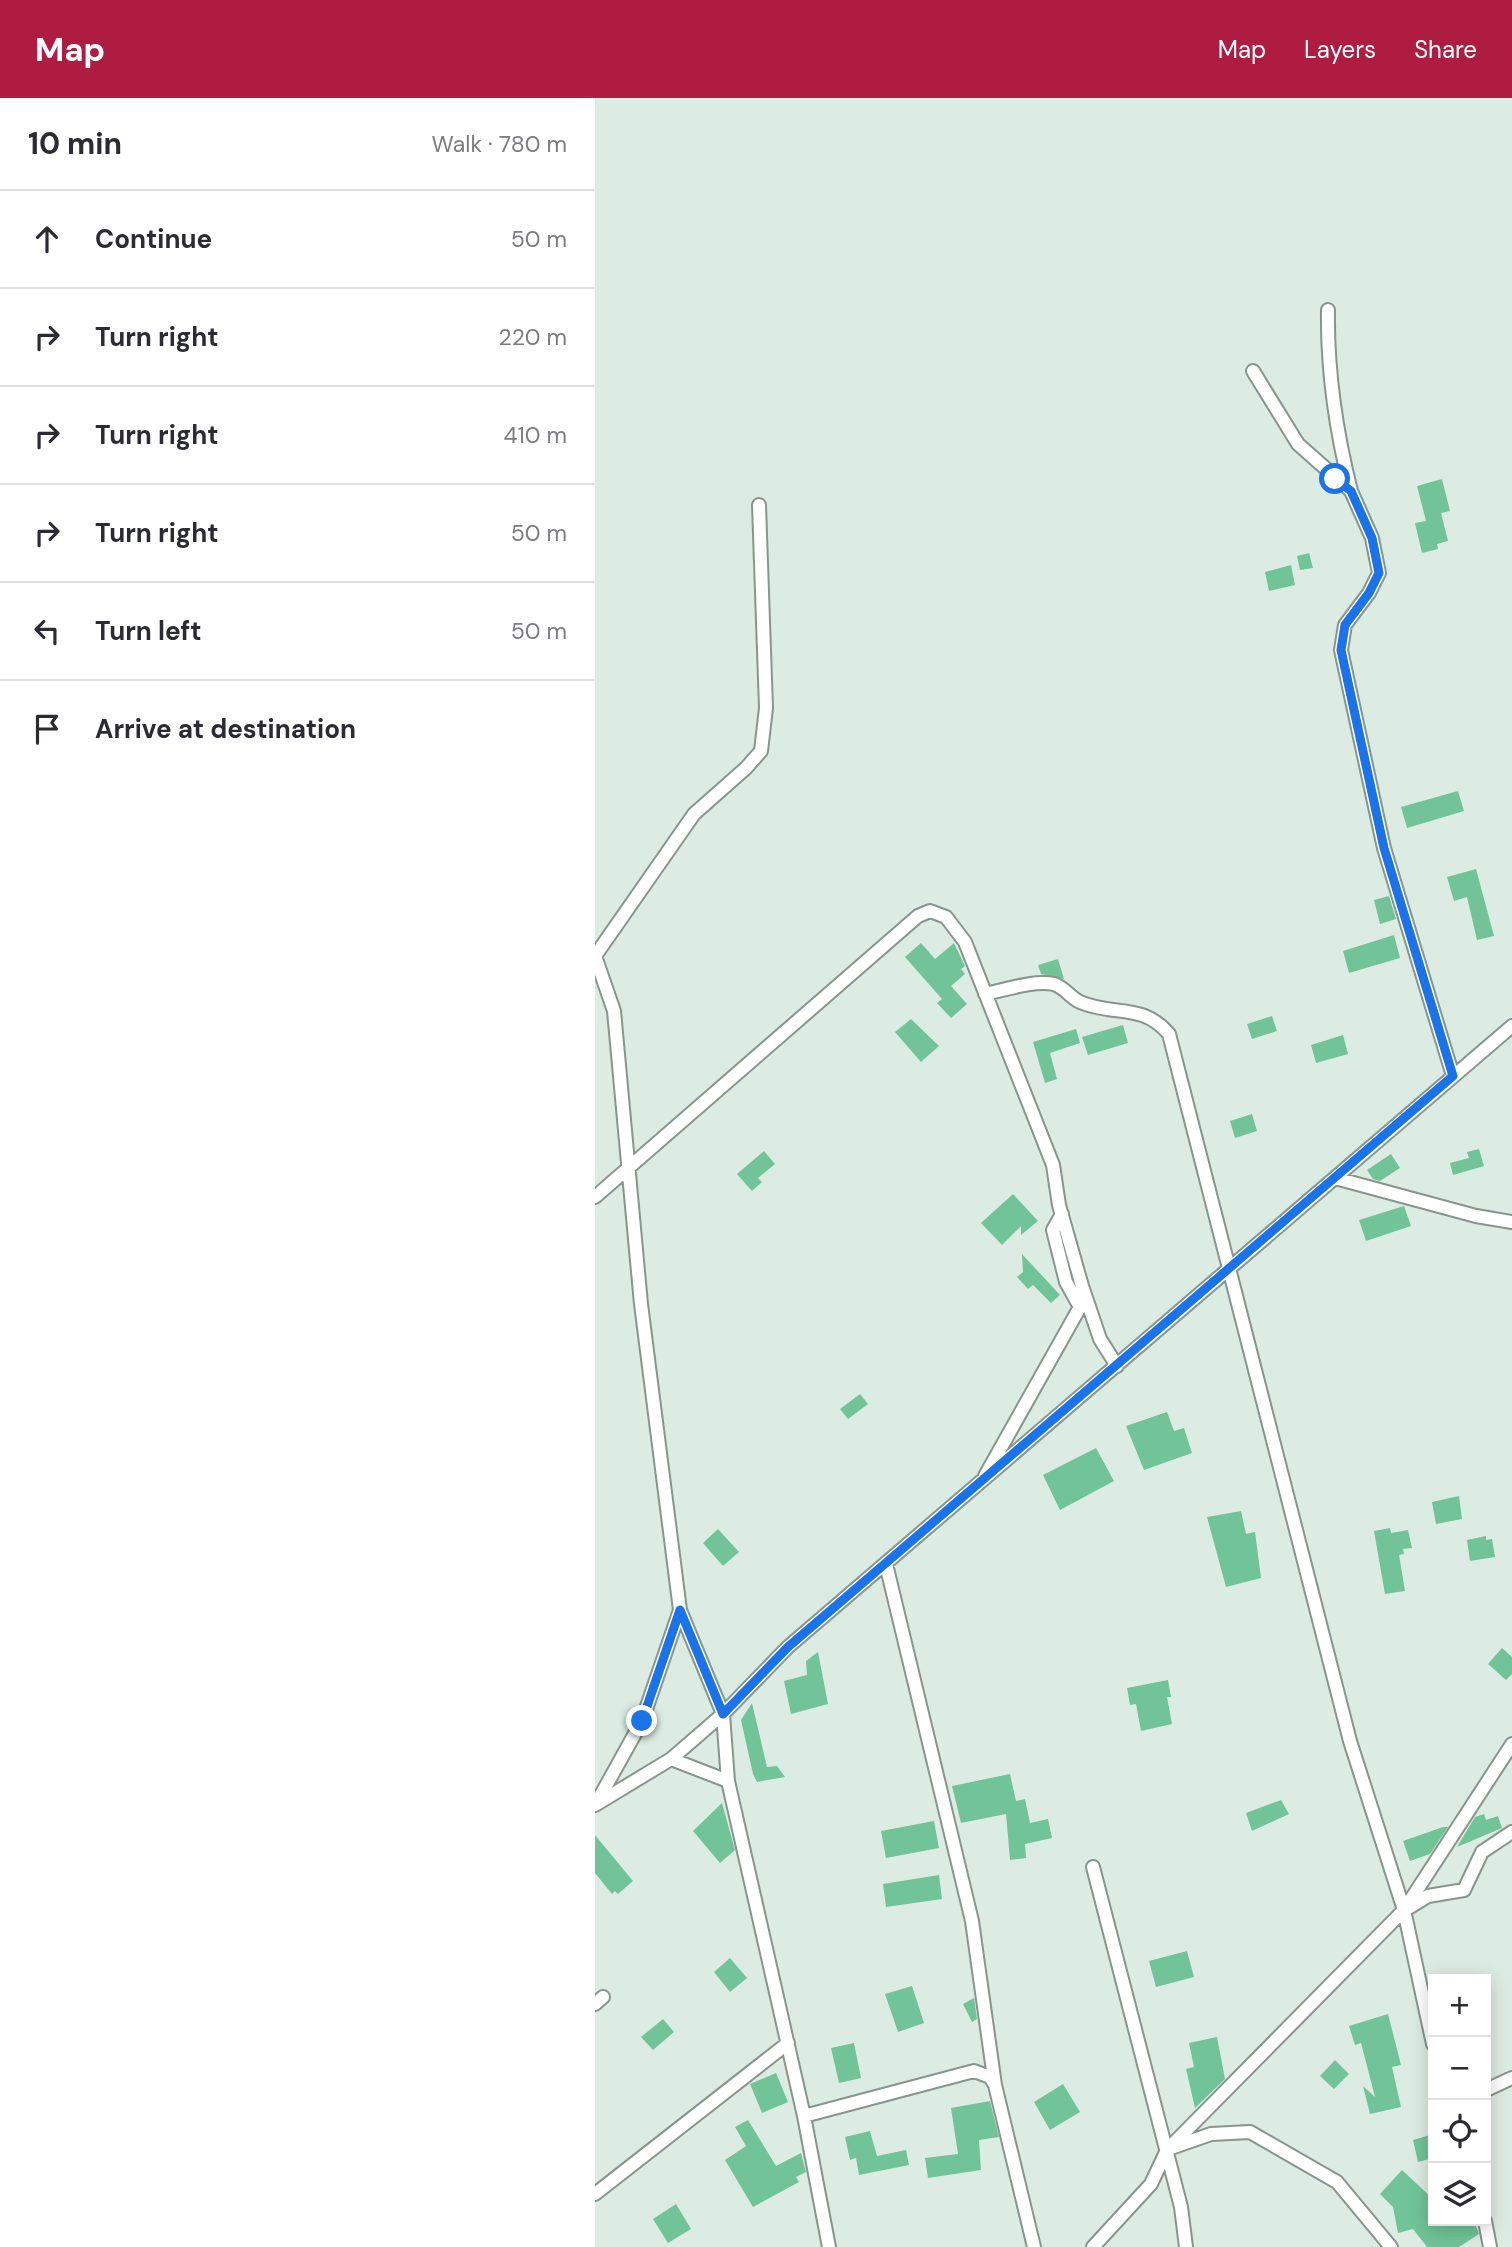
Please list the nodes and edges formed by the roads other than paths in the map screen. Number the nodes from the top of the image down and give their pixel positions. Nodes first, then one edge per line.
1 (1328, 310) dead end
2 (1253, 371) dead end
3 (1351, 491) junction
4 (759, 505) dead end
5 (595, 956) edge
6 (985, 994) junction
7 (1512, 1026) edge
8 (1453, 1076) junction
9 (626, 1170) junction
10 (1335, 1178) junction
11 (595, 1197) edge
12 (1062, 1214) junction
13 (1512, 1222) edge
14 (1231, 1268) junction
15 (1117, 1366) junction
16 (981, 1482) junction
17 (886, 1563) junction
18 (680, 1610) junction
19 (723, 1714) junction
20 (1512, 1744) edge
21 (671, 1759) junction
22 (728, 1781) junction
23 (596, 1805) edge
24 (1512, 1832) edge
25 (1093, 1867) dead end
26 (1404, 1910) junction
27 (1431, 2037) edge
28 (788, 2043) junction
29 (1512, 2078) edge
30 (995, 2085) junction
31 (1491, 2088) edge
32 (804, 2116) junction
33 (1167, 2150) junction
34 (595, 2194) edge
35 (1486, 2226) edge
36 (829, 2247) edge
37 (1034, 2247) edge
38 (1093, 2247) edge
39 (1186, 2247) edge
40 (1391, 2247) edge
41 (1490, 2247) edge

1 - 3 street
2 - 3 street
3 - 8 street
4 - 5 street
5 - 9 street
6 - 9 street
6 - 12 street
6 - 14 street
7 - 8 street
8 - 10 street
9 - 11 street
9 - 18 street
10 - 13 street
10 - 14 street
12 - 15 street
12 - 16 street
14 - 15 street
14 - 26 street
15 - 16 street
16 - 17 street
17 - 19 street
17 - 30 street
18 - 19 street
18 - 23 street
19 - 21 street
19 - 22 street
20 - 26 street
21 - 22 street
21 - 23 street
22 - 28 street
24 - 26 street
25 - 33 street
26 - 27 street
26 - 33 street
28 - 32 street
28 - 34 street
29 - 31 street
30 - 32 street
30 - 37 street
32 - 36 street
33 - 38 street
33 - 39 street
33 - 40 street
35 - 41 street

